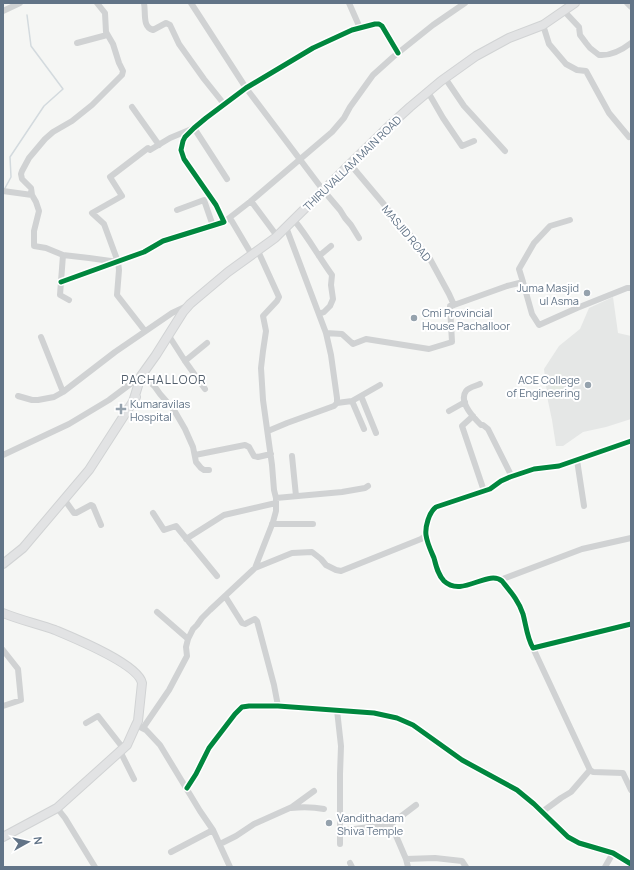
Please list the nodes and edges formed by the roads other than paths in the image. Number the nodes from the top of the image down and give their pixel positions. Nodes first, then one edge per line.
1 (20, 3) edge
2 (97, 3) edge
3 (144, 3) edge
4 (191, 3) edge
5 (349, 3) edge
6 (465, 3) edge
7 (575, 3) edge
8 (627, 3) edge
9 (631, 7) edge
10 (3, 11) edge
11 (564, 11) junction
12 (543, 25) junction
13 (360, 28) junction
14 (107, 35) junction
15 (77, 43) dead end
16 (631, 43) edge
17 (398, 53) junction
18 (445, 78) junction
19 (246, 88) junction
20 (428, 92) junction
21 (224, 104) junction
22 (132, 107) dead end
23 (194, 128) junction
24 (629, 137) dead end
25 (474, 141) dead end
26 (158, 145) junction
27 (505, 151) dead end
28 (300, 159) junction
29 (350, 164) junction
30 (227, 179) dead end
31 (323, 190) junction
32 (3, 191) edge
33 (32, 195) junction
34 (251, 201) junction
35 (177, 210) dead end
36 (230, 218) junction
37 (294, 220) junction
38 (570, 220) dead end
39 (224, 222) junction
40 (213, 226) junction
41 (286, 227) junction
42 (277, 236) junction
43 (360, 238) dead end
44 (331, 246) dead end
45 (255, 253) junction
46 (63, 255) junction
47 (319, 256) junction
48 (118, 262) junction
49 (62, 282) junction
50 (523, 282) junction
51 (631, 288) edge
52 (70, 300) dead end
53 (454, 305) junction
54 (188, 306) junction
55 (319, 314) junction
56 (145, 331) junction
57 (326, 334) junction
58 (169, 336) junction
59 (41, 337) dead end
60 (207, 343) dead end
61 (185, 361) junction
62 (144, 377) junction
63 (480, 384) dead end
64 (380, 385) dead end
65 (205, 389) dead end
66 (63, 392) junction
67 (18, 396) dead end
68 (361, 396) junction
69 (352, 401) junction
70 (465, 402) junction
71 (337, 403) junction
72 (449, 411) dead end
73 (473, 416) junction
74 (364, 429) dead end
75 (268, 431) junction
76 (376, 433) dead end
77 (631, 441) edge
78 (271, 454) junction
79 (3, 455) edge
80 (195, 455) junction
81 (292, 456) dead end
82 (577, 460) junction
83 (209, 470) dead end
84 (512, 476) junction
85 (368, 486) dead end
86 (484, 491) junction
87 (296, 496) junction
88 (64, 499) junction
89 (276, 501) junction
90 (584, 506) dead end
91 (153, 513) dead end
92 (272, 524) junction
93 (313, 524) dead end
94 (101, 525) dead end
95 (426, 535) junction
96 (631, 538) edge
97 (186, 539) junction
98 (3, 564) edge
99 (255, 568) junction
100 (217, 576) dead end
101 (500, 580) junction
102 (225, 596) junction
103 (157, 612) dead end
104 (5, 615) edge
105 (631, 624) edge
106 (188, 639) junction
107 (532, 648) junction
108 (3, 650) edge
109 (3, 706) edge
110 (278, 706) junction
111 (337, 710) junction
112 (86, 723) dead end
113 (140, 727) junction
114 (122, 750) junction
115 (590, 770) junction
116 (134, 779) dead end
117 (187, 788) junction
118 (631, 790) edge
119 (314, 792) dead end
120 (416, 805) dead end
121 (57, 808) junction
122 (290, 808) junction
123 (324, 809) dead end
124 (542, 812) junction
125 (391, 824) junction
126 (213, 830) junction
127 (340, 830) junction
128 (3, 838) edge
129 (220, 844) junction
130 (340, 844) dead end
131 (172, 852) dead end
132 (613, 853) junction
133 (406, 859) junction
134 (631, 864) edge
135 (95, 867) edge
136 (230, 867) edge
137 (408, 867) edge
138 (466, 867) edge
139 (605, 867) edge

1 - 10 street
2 - 14 street
3 - 21 street
4 - 19 street
5 - 13 street
6 - 17 street
7 - 11 main road, THIRUVALLAM MAIN ROAD
8 - 9 street
11 - 12 main road, THIRUVALLAM MAIN ROAD
11 - 16 street
12 - 18 main road, THIRUVALLAM MAIN ROAD
12 - 24 street
13 - 17 street
13 - 19 street
14 - 15 street
14 - 33 street
17 - 28 street
18 - 20 main road, THIRUVALLAM MAIN ROAD
18 - 27 street
19 - 21 street
19 - 28 street
20 - 25 street
20 - 29 main road, THIRUVALLAM MAIN ROAD
21 - 23 street
22 - 26 street
23 - 26 street
23 - 30 street
23 - 39 street
26 - 48 street
28 - 31 street
28 - 34 street
29 - 31 main road, THIRUVALLAM MAIN ROAD
29 - 53 street, MASJID ROAD
31 - 37 main road, THIRUVALLAM MAIN ROAD
31 - 43 street
32 - 33 street
33 - 46 street
34 - 36 street
34 - 42 street
35 - 40 street
36 - 39 street
36 - 45 street
37 - 41 main road, THIRUVALLAM MAIN ROAD
37 - 47 street
38 - 50 street
39 - 40 street
40 - 48 street
41 - 42 main road, THIRUVALLAM MAIN ROAD
41 - 55 street
42 - 45 main road, THIRUVALLAM MAIN ROAD
44 - 47 street
45 - 54 main road, THIRUVALLAM MAIN ROAD
45 - 75 street
46 - 48 street
46 - 49 street
47 - 55 street
48 - 49 street
48 - 56 street
49 - 52 street
50 - 51 street
50 - 53 street
53 - 57 street
54 - 56 street
54 - 58 main road, THIRUVALLAM MAIN ROAD
55 - 57 street
56 - 66 street
57 - 71 street
58 - 61 street
58 - 62 main road, THIRUVALLAM MAIN ROAD
59 - 66 street
60 - 61 street
61 - 65 street
62 - 79 street
62 - 80 street
62 - 88 main road, THIRUVALLAM MAIN ROAD
63 - 70 street
64 - 68 street
66 - 67 street
68 - 69 street
68 - 76 street
69 - 71 street
69 - 74 street
70 - 72 street
70 - 73 street
71 - 75 street
73 - 84 street
73 - 86 street
75 - 78 street
77 - 82 street
78 - 80 street
78 - 89 street
80 - 83 street
81 - 87 street
82 - 84 street
82 - 90 street
84 - 86 street
85 - 87 street
86 - 95 street
87 - 89 street
88 - 94 street
88 - 98 main road, THIRUVALLAM MAIN ROAD
89 - 92 street
89 - 97 street
91 - 97 street
92 - 93 street
92 - 99 street
95 - 99 street
95 - 101 street
96 - 101 street
97 - 100 street
99 - 102 street
101 - 107 street
102 - 106 street
102 - 110 street
103 - 106 street
104 - 113 main road
105 - 107 street
106 - 113 street
107 - 115 street
108 - 109 street
110 - 111 street
110 - 117 street
111 - 124 street
111 - 127 street
112 - 114 street
113 - 114 main road
113 - 117 street
114 - 116 street
114 - 121 main road
115 - 118 street
115 - 124 street
117 - 126 street
119 - 122 street
120 - 125 street
121 - 128 main road
121 - 135 street
122 - 123 street
122 - 129 street
124 - 132 street
125 - 127 street
125 - 133 street
126 - 129 street
126 - 131 street
127 - 130 street
129 - 136 street
132 - 134 street
132 - 139 street
133 - 137 street
133 - 138 street

